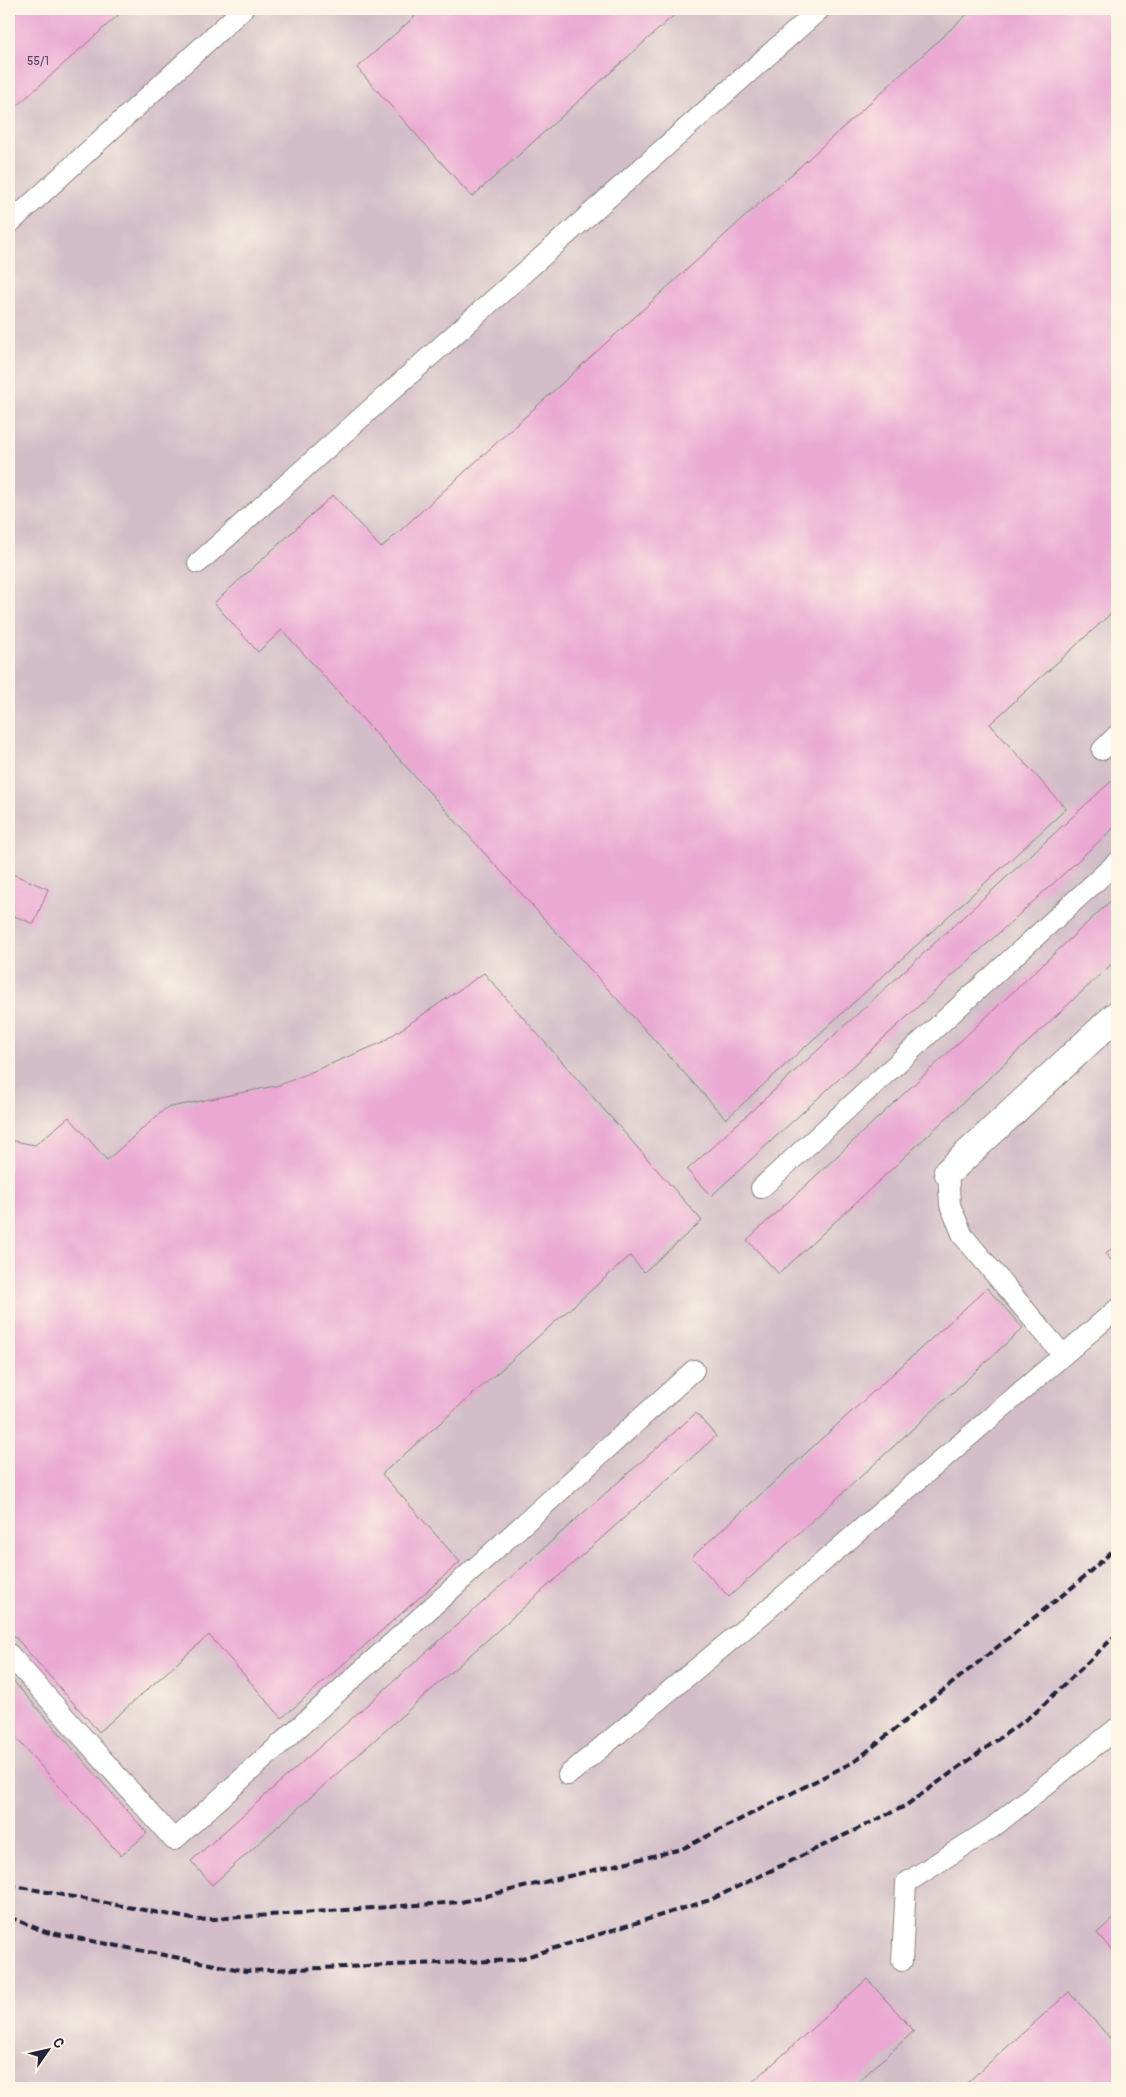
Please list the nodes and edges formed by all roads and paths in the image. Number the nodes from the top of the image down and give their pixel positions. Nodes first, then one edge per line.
1 (243, 9) edge
2 (820, 9) edge
3 (9, 223) edge
4 (198, 563) dead end
5 (1117, 735) edge
6 (1102, 750) dead end
7 (1117, 862) edge
8 (1117, 1015) edge
9 (948, 1172) joint
10 (761, 1188) dead end
11 (1117, 1309) edge
12 (1063, 1355) junction
13 (694, 1370) dead end
14 (9, 1654) edge
15 (1117, 1728) edge
16 (568, 1775) dead end
17 (902, 1961) dead end

1 - 3 lane
2 - 4 lane
5 - 6 lane
7 - 10 lane
8 - 9 street
9 - 12 lane
11 - 12 lane
12 - 16 lane
13 - 14 lane
15 - 17 lane

